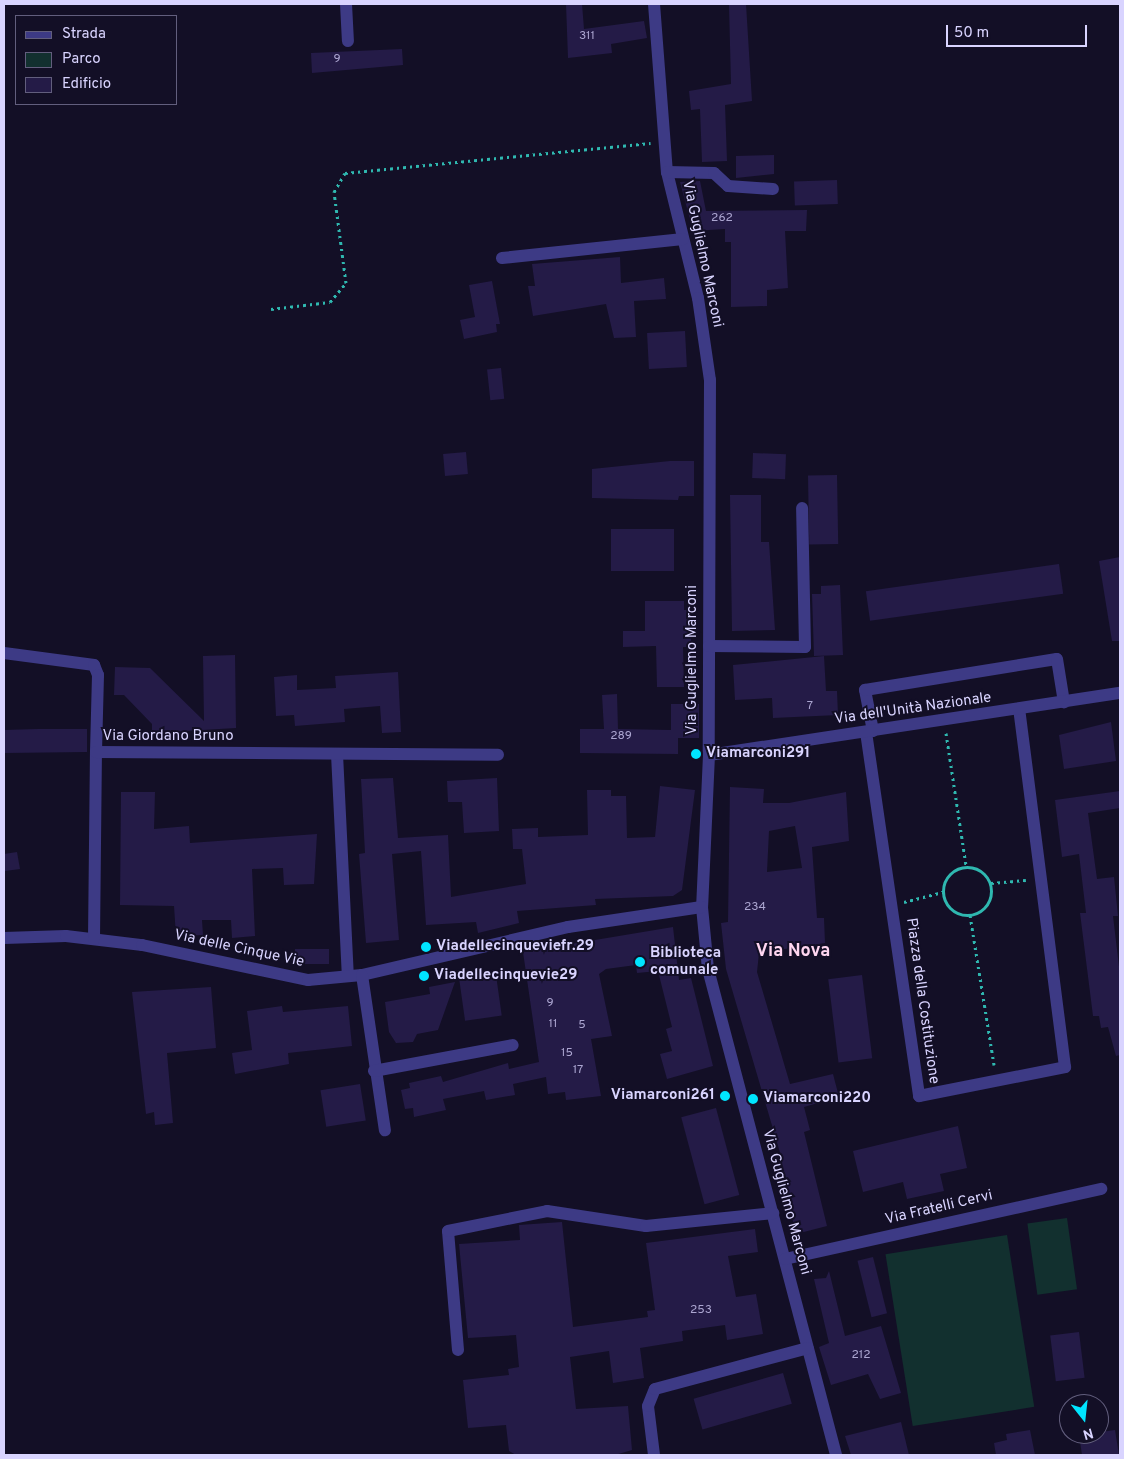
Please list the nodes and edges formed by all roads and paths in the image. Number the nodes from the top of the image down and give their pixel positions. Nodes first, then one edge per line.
1 (346, 4) edge
2 (654, 4) edge
3 (348, 41) dead end
4 (667, 141) junction
5 (667, 172) junction
6 (773, 190) dead end
7 (683, 239) junction
8 (502, 258) dead end
9 (271, 309) dead end
10 (802, 508) dead end
11 (709, 646) junction
12 (4, 653) edge
13 (1120, 693) edge
14 (1064, 702) junction
15 (1019, 709) junction
16 (944, 720) junction
17 (869, 732) junction
18 (96, 752) junction
19 (337, 754) junction
20 (498, 755) dead end
21 (709, 755) junction
22 (966, 866) junction
23 (1041, 877) junction
24 (991, 883) junction
25 (943, 892) junction
26 (891, 904) junction
27 (702, 906) junction
28 (970, 915) junction
29 (4, 938) edge
30 (94, 940) junction
31 (362, 975) junction
32 (348, 976) junction
33 (513, 1045) dead end
34 (374, 1071) junction
35 (996, 1081) junction
36 (385, 1130) dead end
37 (1101, 1189) dead end
38 (773, 1213) junction
39 (785, 1259) junction
40 (808, 1348) junction
41 (458, 1350) dead end
42 (654, 1455) edge
43 (836, 1455) edge

1 - 3 street
2 - 4 street, Via Guglielmo Marconi
4 - 5 street, Via Guglielmo Marconi
4 - 9 path
5 - 6 street
5 - 7 street, Via Guglielmo Marconi
7 - 8 street
7 - 11 street, Via Guglielmo Marconi
10 - 11 street
11 - 21 street, Via Guglielmo Marconi
12 - 18 street
13 - 14 street, Via dell'Unità Nazionale
14 - 15 street, Via dell'Unità Nazionale
14 - 17 street, Piazza della Costituzione
15 - 16 street, Via dell'Unità Nazionale
15 - 23 street, Piazza della Costituzione
16 - 17 street, Via dell'Unità Nazionale
16 - 22 path
17 - 21 street, Via dell'Unità Nazionale
17 - 26 street, Piazza della Costituzione
18 - 19 street, Via Giordano Bruno
18 - 30 street, Via Giordano Bruno
19 - 20 street, Via Giordano Bruno
19 - 32 street
21 - 27 street, Via Guglielmo Marconi
22 - 24 path
22 - 25 path
23 - 24 path
23 - 35 street, Piazza della Costituzione
24 - 28 path
25 - 26 path
25 - 28 path
26 - 35 street, Piazza della Costituzione
27 - 31 street, Via delle Cinque Vie
27 - 38 street, Via Guglielmo Marconi
28 - 35 path
29 - 30 street, Via delle Cinque Vie
30 - 32 street, Via delle Cinque Vie
31 - 32 street, Via delle Cinque Vie
31 - 34 street
33 - 34 street
34 - 36 street
37 - 39 street, Via Fratelli Cervi
38 - 39 street, Via Guglielmo Marconi
38 - 41 street
39 - 40 street, Via Guglielmo Marconi
40 - 42 street
40 - 43 street, Via Guglielmo Marconi

